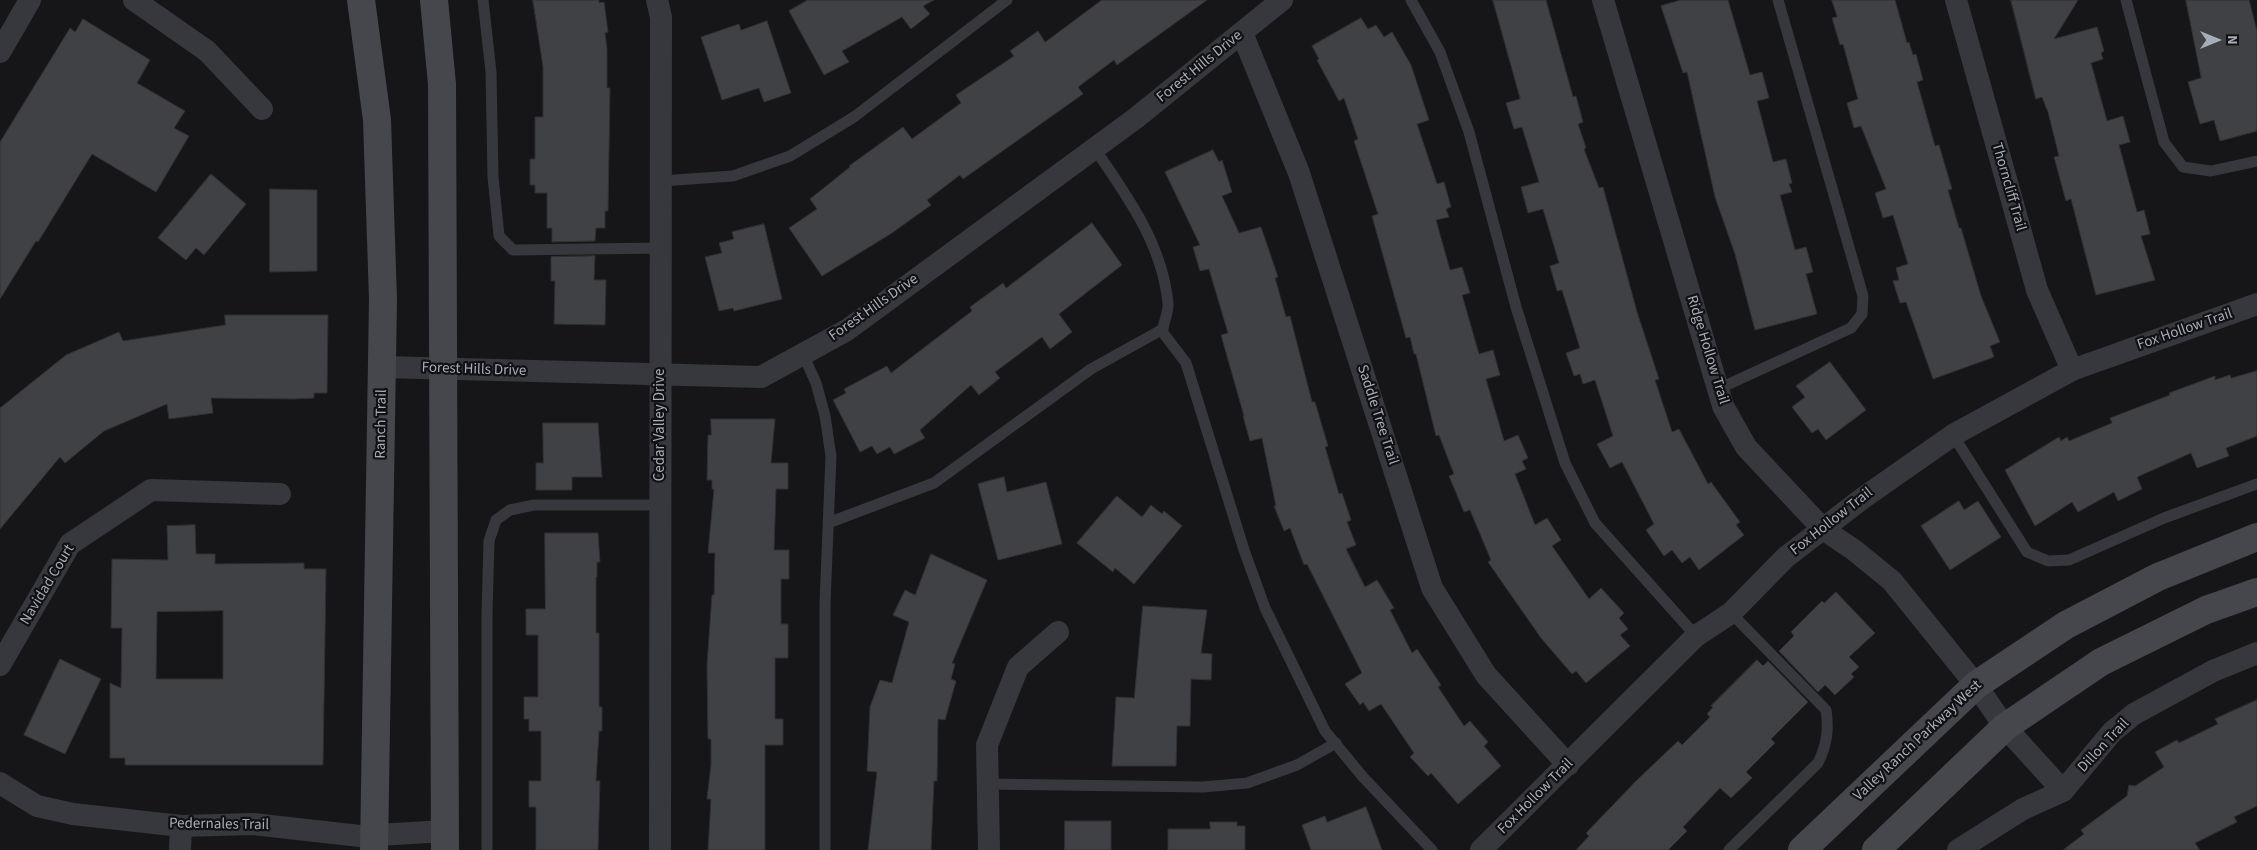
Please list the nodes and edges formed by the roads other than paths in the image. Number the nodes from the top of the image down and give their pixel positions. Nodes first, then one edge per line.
1 (30, 0) edge
2 (134, 0) edge
3 (361, 0) edge
4 (434, 0) edge
5 (483, 0) edge
6 (657, 0) edge
7 (1007, 0) edge
8 (1282, 0) edge
9 (1411, 0) edge
10 (1602, 0) edge
11 (1778, 0) edge
12 (1956, 0) edge
13 (2126, 0) edge
14 (1242, 33) junction
15 (0, 52) edge
16 (262, 109) dead end
17 (1094, 148) junction
18 (2257, 161) edge
19 (661, 181) junction
20 (661, 248) junction
21 (2257, 304) edge
22 (1161, 330) junction
23 (803, 354) junction
24 (383, 367) junction
25 (442, 369) junction
26 (2072, 370) junction
27 (661, 375) junction
28 (1718, 389) junction
29 (1952, 435) junction
30 (2257, 484) edge
31 (280, 494) dead end
32 (660, 505) junction
33 (828, 523) junction
34 (1823, 530) junction
35 (2257, 537) edge
36 (2257, 592) edge
37 (1731, 612) junction
38 (1058, 632) dead end
39 (1696, 636) junction
40 (2257, 653) edge
41 (0, 665) edge
42 (1976, 685) junction
43 (2005, 727) junction
44 (1336, 743) junction
45 (1568, 765) junction
46 (0, 783) edge
47 (987, 784) junction
48 (2063, 791) junction
49 (181, 826) junction
50 (445, 840) edge
51 (374, 843) edge
52 (180, 850) edge
53 (487, 850) edge
54 (660, 850) edge
55 (825, 850) edge
56 (989, 850) edge
57 (1432, 850) edge
58 (1481, 850) edge
59 (1729, 850) edge
60 (1802, 850) edge
61 (1876, 850) edge
62 (1958, 850) edge

1 - 15 street
2 - 16 street
3 - 24 main road, Ranch Trail
4 - 25 main road
5 - 20 lane
6 - 19 street, Cedar Valley Drive
7 - 19 lane
8 - 14 street, Forest Hills Drive
9 - 39 lane
10 - 28 street, Ridge Hollow Trail
11 - 28 lane
12 - 26 street, Thorncliff Trail
13 - 18 lane
14 - 17 street, Forest Hills Drive
14 - 45 street, Saddle Tree Trail
17 - 22 lane
17 - 23 street, Forest Hills Drive
19 - 20 street, Cedar Valley Drive
20 - 27 street, Cedar Valley Drive
21 - 26 street, Fox Hollow Trail
22 - 33 lane
22 - 44 lane
23 - 27 street, Forest Hills Drive
23 - 33 lane
24 - 25 street, Forest Hills Drive
24 - 51 main road, Ranch Trail
25 - 27 street, Forest Hills Drive
25 - 50 main road
26 - 29 street, Fox Hollow Trail
27 - 32 street, Cedar Valley Drive
28 - 34 street, Ridge Hollow Trail
29 - 30 lane
29 - 34 street, Fox Hollow Trail
31 - 41 street, Navidad Court
32 - 53 lane
32 - 54 street, Cedar Valley Drive
33 - 55 lane
34 - 37 street, Fox Hollow Trail
34 - 42 street, Ridge Hollow Trail
35 - 42 main road, Valley Ranch Parkway West
36 - 43 main road
37 - 39 street, Fox Hollow Trail
37 - 59 lane
38 - 47 street
39 - 45 street, Fox Hollow Trail
40 - 48 street, Dillon Trail
42 - 43 street, Ridge Hollow Trail
42 - 60 main road, Valley Ranch Parkway West
43 - 48 street, Ridge Hollow Trail
43 - 61 main road
44 - 47 lane
44 - 57 lane
45 - 58 street, Fox Hollow Trail
46 - 49 street, Pedernales Trail
47 - 56 street
48 - 62 street, Dillon Trail
49 - 51 street, Pedernales Trail
49 - 52 street
50 - 51 street, Pedernales Trail

